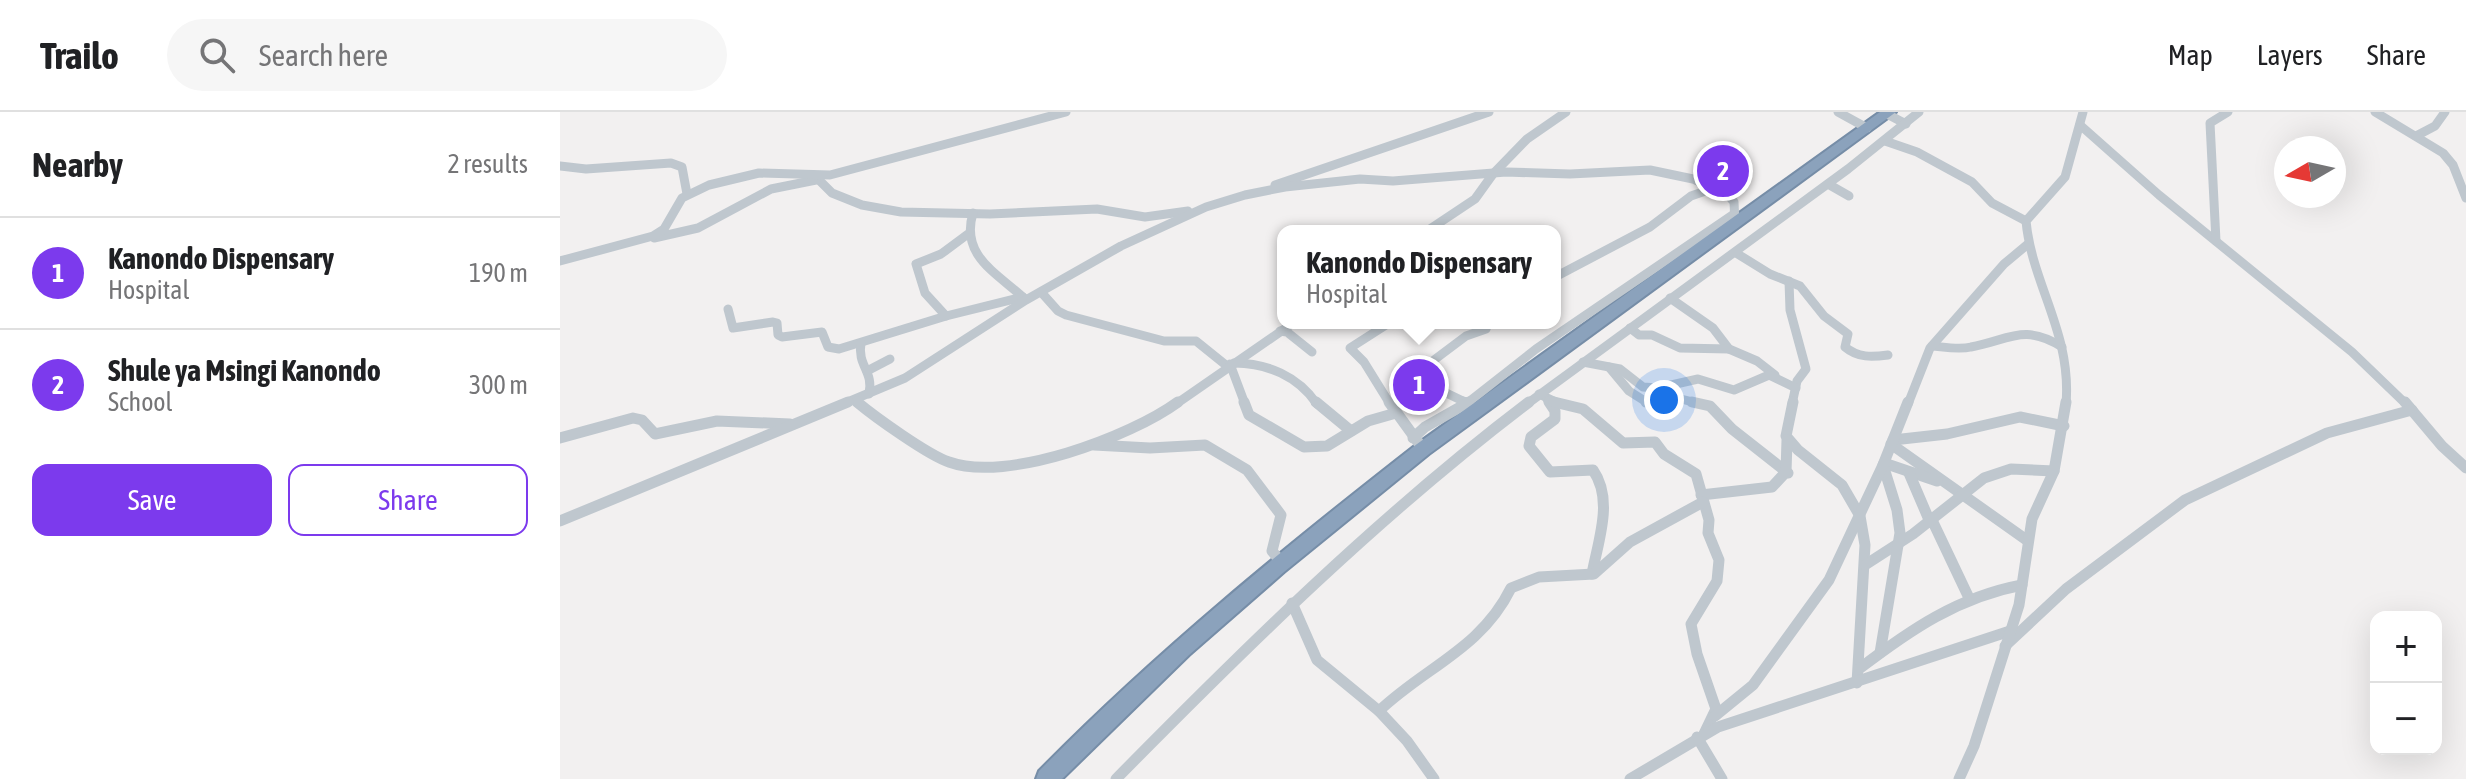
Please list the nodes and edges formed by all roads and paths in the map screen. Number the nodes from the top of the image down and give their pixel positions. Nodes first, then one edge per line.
1 (1066, 112) edge
2 (1489, 112) edge
3 (1566, 112) edge
4 (1838, 112) edge
5 (1919, 112) edge
6 (2228, 112) edge
7 (2375, 112) edge
8 (2445, 112) edge
9 (1888, 113) edge
10 (2083, 116) edge
11 (1906, 124) junction
12 (1867, 128) junction
13 (2416, 136) junction
14 (1885, 141) junction
15 (2453, 165) junction
16 (560, 166) edge
17 (2466, 171) edge
18 (1493, 174) junction
19 (815, 178) junction
20 (1693, 179) junction
21 (1828, 184) junction
22 (1714, 188) junction
23 (1262, 191) junction
24 (687, 194) junction
25 (1691, 196) junction
26 (1849, 196) dead end
27 (2466, 198) edge
28 (1206, 207) junction
29 (973, 213) junction
30 (1735, 219) junction
31 (2026, 221) junction
32 (1436, 225) edge
33 (968, 234) junction
34 (648, 238) junction
35 (2216, 241) junction
36 (2028, 244) junction
37 (1736, 253) junction
38 (560, 261) edge
39 (1561, 274) edge
40 (1789, 281) junction
41 (1041, 292) junction
42 (1670, 298) junction
43 (1024, 299) junction
44 (933, 304) junction
45 (728, 309) dead end
46 (946, 316) junction
47 (934, 320) junction
48 (1630, 328) junction
49 (1283, 329) edge
50 (1380, 329) edge
51 (1486, 329) edge
52 (1280, 331) junction
53 (861, 343) junction
54 (1932, 346) junction
55 (2062, 347) junction
56 (1729, 349) junction
57 (1312, 352) dead end
58 (1888, 355) dead end
59 (890, 359) dead end
60 (1583, 362) junction
61 (1230, 364) junction
62 (1609, 367) junction
63 (867, 371) junction
64 (1775, 375) junction
65 (1796, 388) junction
66 (869, 394) junction
67 (1543, 396) junction
68 (855, 400) junction
69 (1467, 403) junction
70 (2412, 410) junction
71 (1396, 413) junction
72 (800, 423) junction
73 (2064, 426) junction
74 (1351, 431) junction
75 (560, 438) edge
76 (1787, 440) junction
77 (1418, 443) junction
78 (1893, 443) junction
79 (1091, 444) junction
80 (1884, 464) junction
81 (2466, 468) edge
82 (2054, 471) junction
83 (1788, 473) junction
84 (1909, 473) junction
85 (1943, 482) junction
86 (1961, 495) junction
87 (1702, 498) junction
88 (1860, 512) junction
89 (560, 521) edge
90 (1931, 521) junction
91 (2028, 541) junction
92 (1898, 545) junction
93 (1282, 563) junction
94 (1865, 565) junction
95 (1591, 576) junction
96 (2022, 585) junction
97 (1969, 598) junction
98 (1292, 603) junction
99 (2010, 631) junction
100 (2004, 646) junction
101 (1880, 653) junction
102 (1859, 669) junction
103 (1857, 683) junction
104 (1379, 711) junction
105 (1715, 716) junction
106 (1701, 735) junction
107 (1047, 779) edge
108 (1116, 779) edge
109 (1434, 779) edge
110 (1630, 779) edge
111 (1722, 779) edge
112 (1959, 779) edge

1 - 19 street
2 - 23 street
3 - 18 street
4 - 12 street
5 - 11 street
6 - 35 street
7 - 13 street
8 - 13 street
9 - 11 street
9 - 12 highway
10 - 31 street
10 - 35 street
11 - 14 street
12 - 30 highway
13 - 15 street
14 - 21 street
14 - 31 street
15 - 17 street
15 - 27 street
16 - 24 street
18 - 20 street
18 - 23 street
18 - 32 street
19 - 24 street
19 - 29 street
19 - 34 street
20 - 22 street
20 - 25 street
21 - 26 street
21 - 37 street
22 - 25 street
22 - 30 street
23 - 28 street
24 - 34 street
25 - 39 street
28 - 29 street
28 - 41 street
29 - 33 street
30 - 69 street
30 - 77 highway
31 - 36 street
33 - 43 street
33 - 44 street
34 - 38 street
35 - 70 street
36 - 54 street
36 - 55 street
37 - 40 street
37 - 42 street
40 - 58 street
40 - 65 street
41 - 43 street
41 - 61 street
42 - 48 street
42 - 56 street
43 - 46 street
43 - 66 street
44 - 46 street
44 - 47 street
45 - 53 street
46 - 47 street
47 - 53 street
48 - 56 street
48 - 60 street
49 - 52 street
50 - 71 street
51 - 69 street
52 - 57 street
52 - 61 street
53 - 63 street
54 - 55 street
54 - 78 street
55 - 73 street
56 - 64 street
59 - 63 street
60 - 62 street
60 - 67 street
61 - 74 street
61 - 74 street
61 - 79 street
62 - 64 street
62 - 83 street
63 - 66 street
64 - 65 street
65 - 76 street
66 - 68 street
67 - 87 street
67 - 95 street
67 - 98 street
68 - 72 street
68 - 79 street
69 - 77 street
70 - 81 street
70 - 100 street
71 - 74 street
71 - 77 street
72 - 75 street
72 - 89 street
73 - 78 street
73 - 82 street
76 - 83 street
76 - 88 street
77 - 93 highway
78 - 80 street
78 - 84 street
78 - 85 street
79 - 93 street
80 - 84 street
80 - 88 street
80 - 92 street
82 - 86 street
82 - 91 street
83 - 87 street
84 - 85 street
84 - 90 street
85 - 86 street
86 - 90 street
86 - 91 street
87 - 95 street
87 - 105 street
88 - 94 street
88 - 105 street
90 - 92 street
90 - 97 street
91 - 96 street
92 - 94 street
92 - 101 street
93 - 107 highway
94 - 102 street
95 - 104 street
96 - 97 street
96 - 99 street
97 - 101 street
98 - 104 street
98 - 108 street
99 - 100 street
99 - 103 street
100 - 112 street
101 - 102 street
102 - 103 street
103 - 106 street
104 - 109 street
105 - 106 street
106 - 110 street
106 - 111 street

